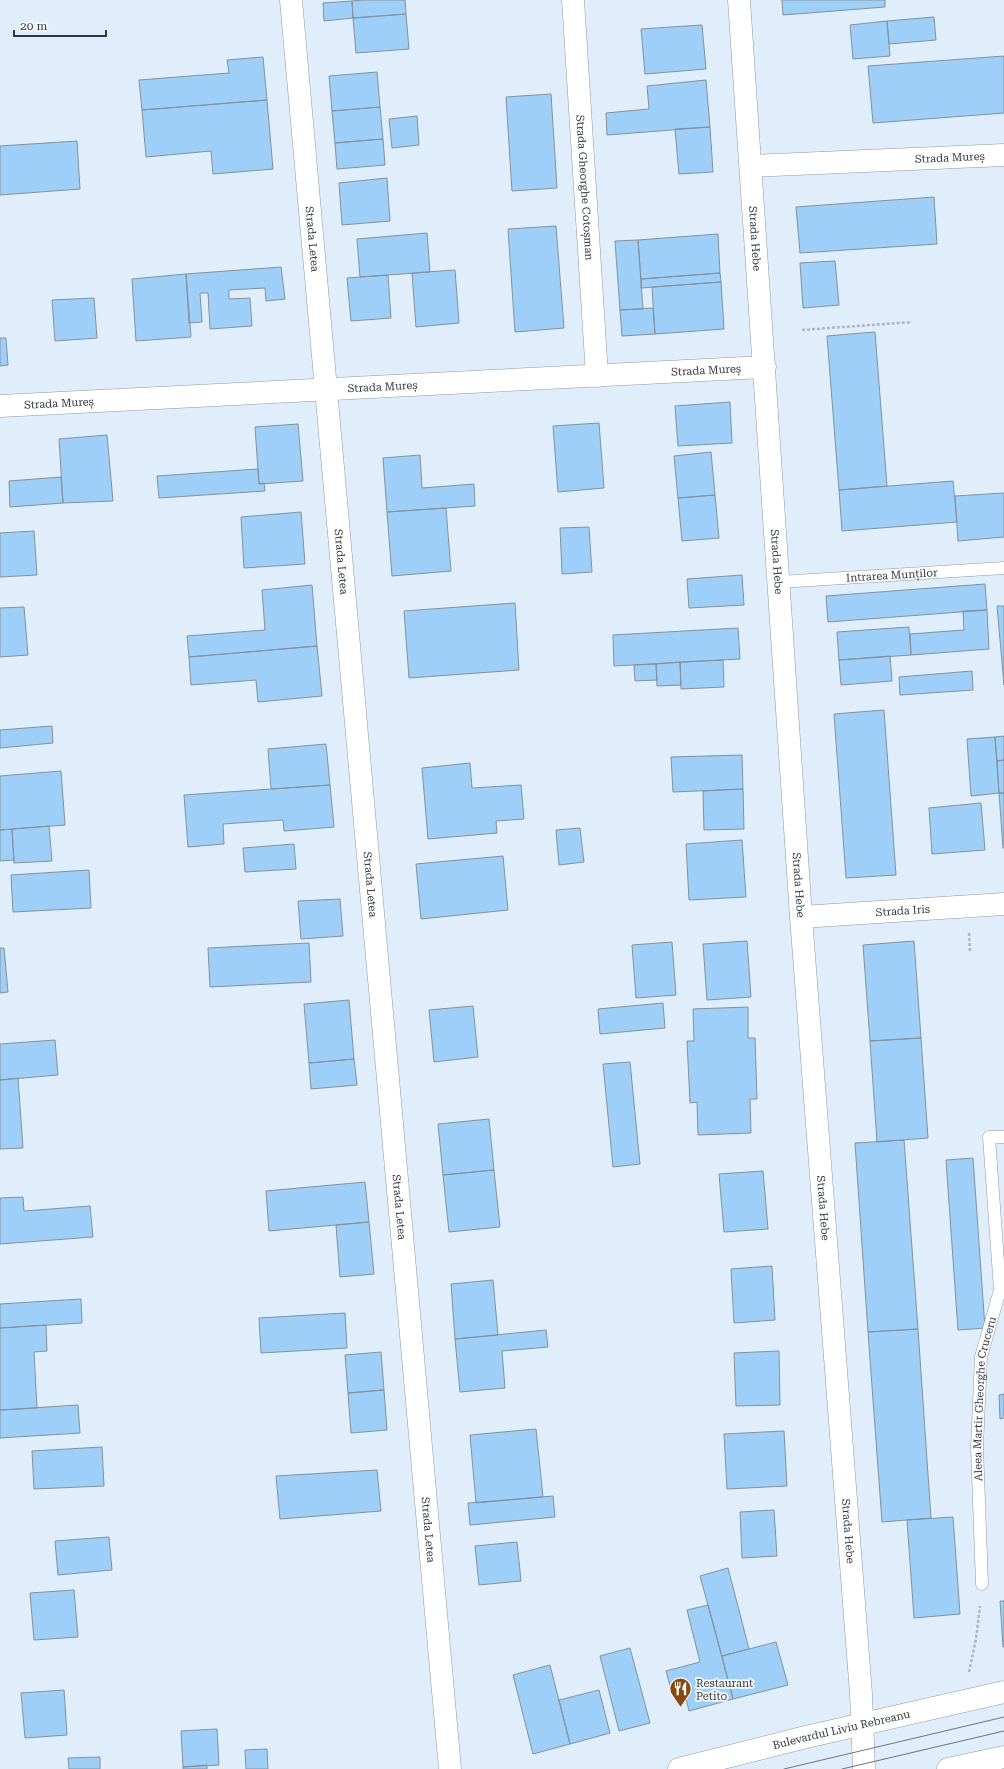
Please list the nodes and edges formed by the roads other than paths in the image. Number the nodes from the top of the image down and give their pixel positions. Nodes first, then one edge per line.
1 (291, 0) edge
2 (573, 0) edge
3 (739, 0) edge
4 (1004, 155) edge
5 (751, 166) junction
6 (765, 367) junction
7 (597, 376) junction
8 (326, 391) junction
9 (0, 406) edge
10 (1004, 568) edge
11 (779, 582) junction
12 (1004, 904) edge
13 (801, 917) junction
14 (1004, 1137) edge
15 (982, 1584) road end
16 (1004, 1692) edge
17 (862, 1725) junction
18 (1004, 1757) edge
19 (450, 1769) edge
20 (679, 1769) edge
21 (864, 1769) edge
22 (948, 1769) edge

1 - 8 street, Strada Letea
2 - 7 street, Strada Gheorghe Cotoșman
3 - 5 street, Strada Hebe
4 - 5 street, Strada Mureș
5 - 6 street, Strada Hebe
6 - 7 street, Strada Mureș
6 - 11 street, Strada Hebe
7 - 8 street, Strada Mureș
8 - 9 street, Strada Mureș
8 - 19 street, Strada Letea
10 - 11 lane, Intrarea Munților
11 - 13 street, Strada Hebe
12 - 13 street, Strada Iris
13 - 17 street, Strada Hebe
14 - 15 lane, Aleea Martir Gheorghe Cruceru
16 - 17 street, Bulevardul Liviu Rebreanu
17 - 20 street, Bulevardul Liviu Rebreanu
17 - 21 street, Strada Hebe
18 - 22 street

